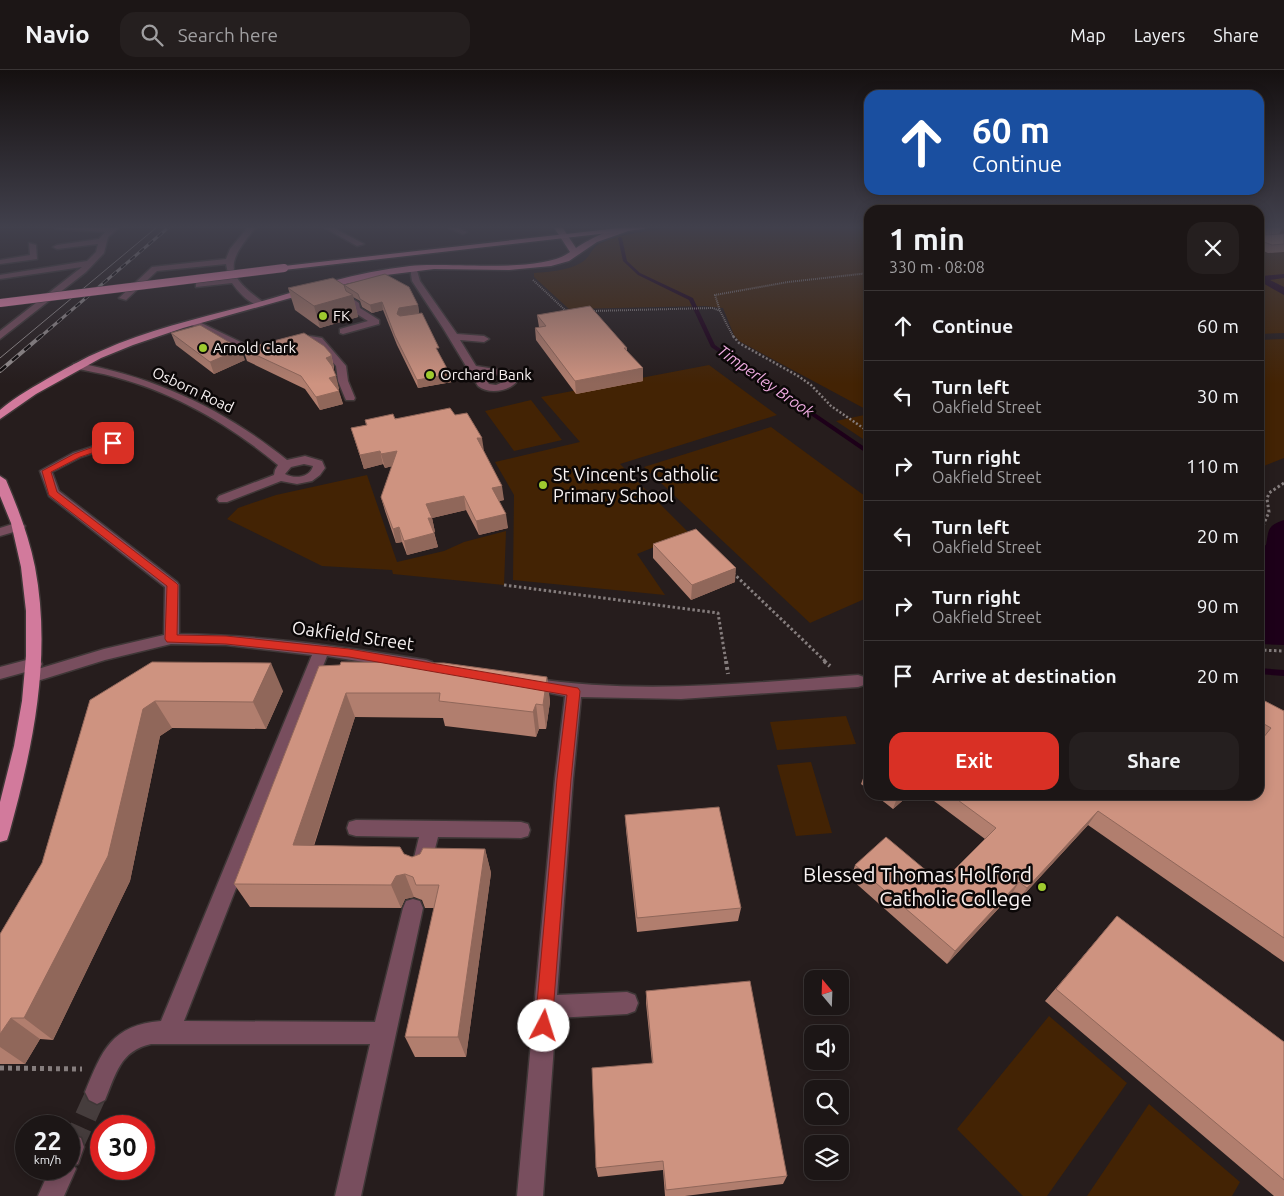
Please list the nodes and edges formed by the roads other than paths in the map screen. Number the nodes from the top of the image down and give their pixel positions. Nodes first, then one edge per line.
1 (70, 280) edge
2 (144, 280) edge
3 (155, 280) edge
4 (176, 280) edge
5 (233, 280) joint
6 (343, 280) edge
7 (416, 280) edge
8 (324, 284) junction
9 (199, 285) dead end
10 (0, 296) edge
11 (123, 298) dead end
12 (0, 302) edge
13 (260, 304) junction
14 (438, 314) junction
15 (428, 316) dead end
16 (0, 322) edge
17 (17, 322) junction
18 (195, 323) junction
19 (343, 331) edge
20 (0, 336) edge
21 (454, 337) junction
22 (484, 339) dead end
23 (77, 366) junction
24 (471, 368) dead end
25 (350, 398) dead end
26 (0, 416) edge
27 (113, 443) dead end
28 (286, 465) junction
29 (281, 477) junction
30 (0, 480) edge
31 (223, 499) dead end
32 (19, 526) junction
33 (0, 532) edge
34 (171, 639) junction
35 (322, 650) junction
36 (437, 668) edge
37 (34, 670) junction
38 (0, 673) edge
39 (515, 681) edge
40 (852, 682) road end
41 (574, 691) junction
42 (356, 828) dead end
43 (430, 829) junction
44 (521, 830) dead end
45 (0, 834) edge
46 (421, 870) edge
47 (413, 908) edge
48 (627, 1003) dead end
49 (545, 1007) junction
50 (168, 1032) junction
51 (384, 1032) junction
52 (97, 1092) tunnel mouth
53 (58, 1180) edge
54 (51, 1196) edge
55 (348, 1196) edge
56 (530, 1196) edge

1 - 17 street
2 - 11 street
3 - 10 highway
4 - 12 highway, bridge
5 - 9 street
5 - 13 street
6 - 8 main road
7 - 14 street
8 - 13 main road
8 - 19 street
13 - 18 main road
14 - 15 street
14 - 21 street
16 - 17 street
17 - 20 street
18 - 23 main road
18 - 25 street
21 - 22 street
21 - 24 street
23 - 26 main road
23 - 28 street, Osborn Road
27 - 34 street
28 - 29 street
28 - 29 street
29 - 31 street
30 - 32 main road
32 - 33 street
32 - 37 main road
34 - 35 street, Oakfield Street
34 - 37 street, Oakfield Street
35 - 36 street, Oakfield Street
35 - 50 street
37 - 38 street, Oakfield Street
37 - 45 main road
39 - 41 street
40 - 41 street
41 - 49 street
42 - 43 street
43 - 44 street
43 - 46 street
47 - 51 street
48 - 49 street
49 - 56 street
50 - 51 street
50 - 52 street
51 - 55 street
53 - 54 street

